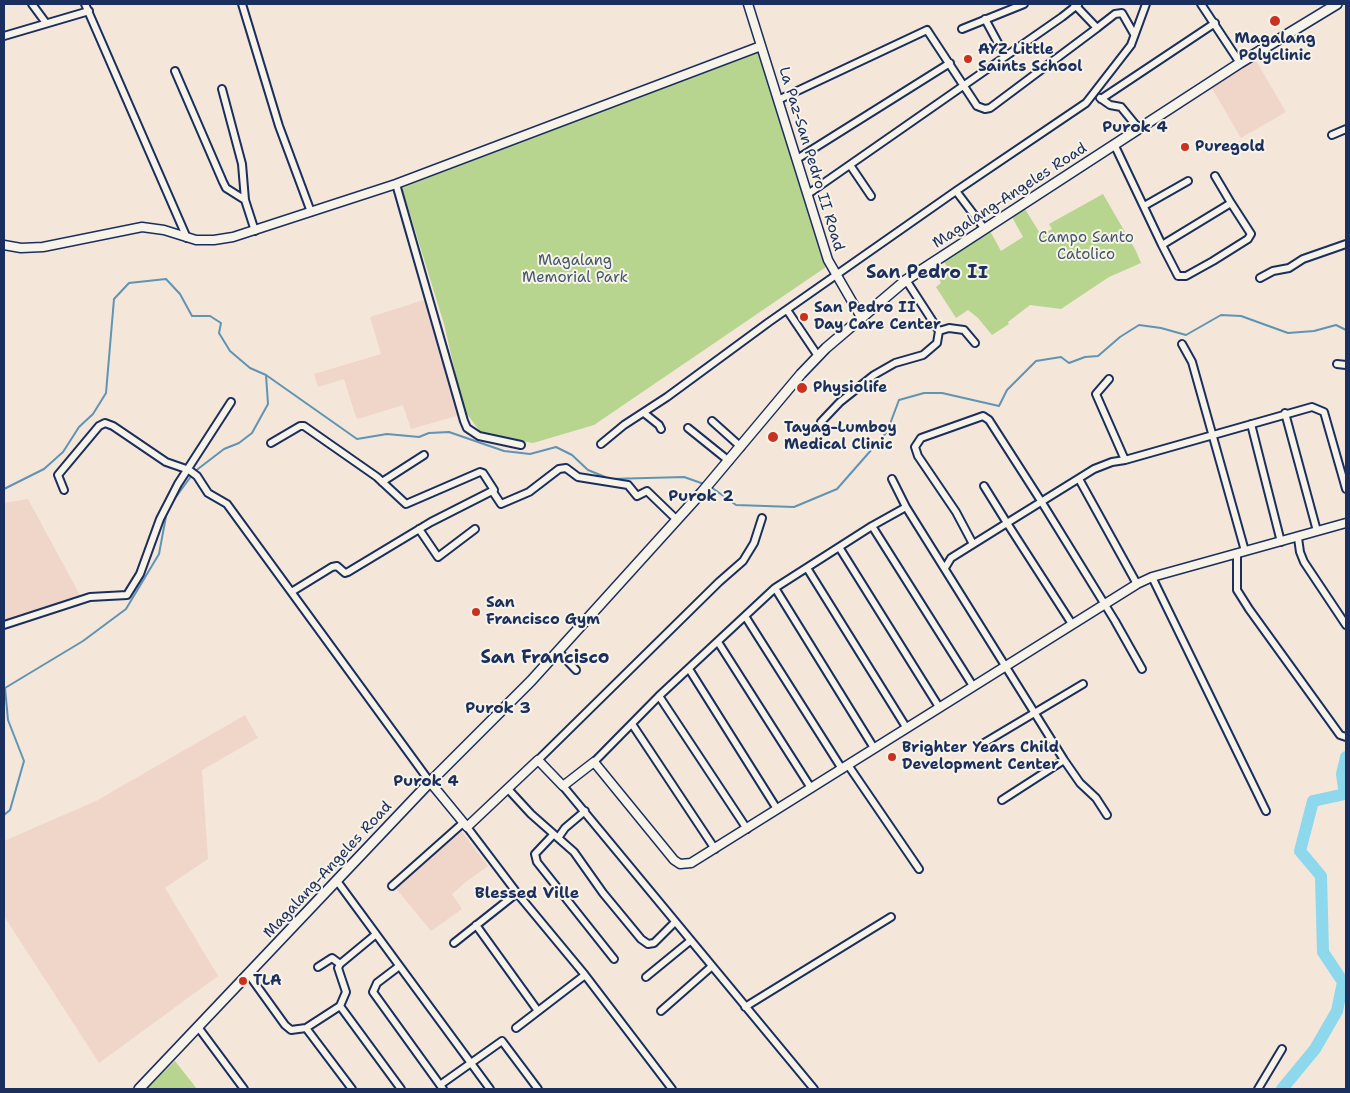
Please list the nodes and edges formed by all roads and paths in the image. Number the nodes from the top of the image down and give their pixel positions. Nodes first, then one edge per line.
1 (32, 4) edge
2 (85, 4) edge
3 (242, 4) edge
4 (748, 4) edge
5 (1024, 4) edge
6 (1076, 4) edge
7 (1146, 4) edge
8 (1202, 4) edge
9 (1337, 4) edge
10 (89, 11) junction
11 (985, 19) junction
12 (46, 23) junction
13 (1215, 23) junction
14 (1097, 28) junction
15 (962, 29) dead end
16 (1134, 34) junction
17 (4, 36) edge
18 (761, 46) junction
19 (1005, 56) junction
20 (950, 63) junction
21 (1240, 63) junction
22 (175, 71) dead end
23 (965, 86) junction
24 (222, 89) dead end
25 (1096, 94) junction
26 (1101, 99) junction
27 (778, 100) junction
28 (1346, 128) edge
29 (1138, 129) junction
30 (1332, 136) dead end
31 (1114, 144) junction
32 (797, 159) junction
33 (850, 165) junction
34 (1215, 176) dead end
35 (1188, 182) dead end
36 (396, 184) junction
37 (956, 190) junction
38 (808, 194) junction
39 (871, 196) dead end
40 (245, 200) junction
41 (1231, 203) junction
42 (1144, 206) junction
43 (311, 212) junction
44 (984, 228) junction
45 (255, 231) junction
46 (187, 238) junction
47 (1346, 244) edge
48 (4, 245) edge
49 (1162, 245) junction
50 (836, 276) junction
51 (1260, 278) dead end
52 (906, 280) junction
53 (787, 310) junction
54 (862, 317) junction
55 (939, 331) junction
56 (975, 342) dead end
57 (1182, 344) dead end
58 (818, 356) junction
59 (1337, 364) dead end
60 (1346, 364) edge
61 (1109, 379) dead end
62 (231, 402) dead end
63 (644, 413) junction
64 (1285, 413) junction
65 (712, 421) dead end
66 (821, 422) dead end
67 (1251, 424) junction
68 (688, 428) dead end
69 (661, 429) dead end
70 (1212, 436) junction
71 (271, 443) dead end
72 (602, 444) dead end
73 (521, 445) dead end
74 (740, 447) junction
75 (424, 455) dead end
76 (1125, 460) junction
77 (729, 461) junction
78 (188, 470) junction
79 (892, 479) dead end
80 (1079, 479) junction
81 (382, 482) junction
82 (984, 486) dead end
83 (64, 490) dead end
84 (1346, 490) edge
85 (493, 492) junction
86 (1041, 501) junction
87 (906, 507) junction
88 (762, 518) dead end
89 (677, 520) junction
90 (1007, 523) junction
91 (1346, 523) edge
92 (872, 526) junction
93 (419, 529) junction
94 (475, 529) dead end
95 (1318, 531) junction
96 (1298, 538) junction
97 (1281, 542) junction
98 (973, 544) junction
99 (839, 548) junction
100 (1245, 551) junction
101 (1237, 553) junction
102 (807, 568) junction
103 (945, 568) junction
104 (1152, 577) junction
105 (1136, 584) junction
106 (775, 588) junction
107 (292, 591) junction
108 (1103, 604) junction
109 (745, 616) junction
110 (1072, 624) junction
111 (4, 625) edge
112 (1346, 625) edge
113 (718, 642) junction
114 (558, 651) junction
115 (1006, 665) junction
116 (689, 669) junction
117 (1142, 669) dead end
118 (576, 670) dead end
119 (1083, 684) dead end
120 (973, 686) junction
121 (659, 696) junction
122 (940, 707) junction
123 (1036, 713) junction
124 (632, 724) junction
125 (906, 727) junction
126 (1346, 737) edge
127 (979, 746) dead end
128 (874, 748) junction
129 (538, 760) junction
130 (1064, 760) junction
131 (594, 762) junction
132 (845, 767) junction
133 (430, 782) junction
134 (563, 786) junction
135 (811, 788) junction
136 (508, 789) junction
137 (1002, 800) dead end
138 (777, 809) junction
139 (585, 811) junction
140 (1266, 811) dead end
141 (1107, 815) dead end
142 (465, 825) junction
143 (747, 829) junction
144 (555, 836) junction
145 (715, 850) junction
146 (919, 869) dead end
147 (337, 882) junction
148 (392, 886) dead end
149 (517, 893) junction
150 (891, 917) dead end
151 (675, 922) junction
152 (476, 925) junction
153 (375, 936) junction
154 (690, 941) junction
155 (454, 943) dead end
156 (614, 959) dead end
157 (340, 964) junction
158 (318, 967) dead end
159 (398, 967) junction
160 (711, 967) junction
161 (249, 975) junction
162 (585, 976) junction
163 (646, 977) dead end
164 (340, 1006) junction
165 (744, 1007) junction
166 (538, 1011) junction
167 (661, 1011) dead end
168 (198, 1028) junction
169 (306, 1028) junction
170 (516, 1028) dead end
171 (1282, 1049) dead end
172 (471, 1063) junction
173 (441, 1087) edge
174 (811, 1088) edge
175 (139, 1089) edge
176 (244, 1089) edge
177 (352, 1089) edge
178 (401, 1089) edge
179 (490, 1089) edge
180 (538, 1089) edge
181 (672, 1089) edge
182 (1258, 1089) edge

1 - 12 street
2 - 10 street
3 - 43 street
4 - 18 street, La Paz-San Pedro II Road
5 - 11 street
6 - 14 street
6 - 19 street
7 - 16 street
8 - 13 street
9 - 21 main road, Magalang-Angeles Road
10 - 12 street
10 - 46 street
11 - 15 street
11 - 19 street
12 - 17 street
13 - 21 street
13 - 26 street
14 - 16 street
14 - 23 street
16 - 25 street
18 - 27 street, La Paz-San Pedro II Road
18 - 36 street
19 - 23 street
20 - 23 street
20 - 27 street
20 - 32 street
21 - 29 main road, Magalang-Angeles Road
22 - 40 street
23 - 33 street
24 - 40 street
25 - 26 street
25 - 37 street
26 - 29 street
27 - 32 street, La Paz-San Pedro II Road
28 - 30 street
29 - 31 main road, Magalang-Angeles Road
31 - 42 street
31 - 44 main road, Magalang-Angeles Road
32 - 38 street, La Paz-San Pedro II Road
33 - 38 street
33 - 39 street
34 - 41 street
35 - 42 street
36 - 43 street
36 - 73 street
37 - 44 street
37 - 50 street
38 - 50 street, La Paz-San Pedro II Road
40 - 45 street
41 - 49 street
41 - 49 street
42 - 49 street
43 - 45 street
44 - 52 main road, Magalang-Angeles Road
45 - 46 street
46 - 48 street
47 - 51 street
50 - 53 street
50 - 54 street, La Paz-San Pedro II Road
52 - 54 main road, Magalang-Angeles Road
52 - 55 street
53 - 58 street
53 - 63 street
54 - 58 main road, Magalang-Angeles Road
55 - 56 street
55 - 66 street
57 - 70 street
58 - 74 main road, Magalang-Angeles Road
59 - 60 street
61 - 76 street
62 - 78 street
63 - 69 street
63 - 72 street
64 - 67 street
64 - 84 street
64 - 95 street
65 - 74 street
67 - 70 street
67 - 97 street
68 - 77 street
70 - 76 street
70 - 100 street
71 - 81 street
74 - 77 main road, Magalang-Angeles Road
75 - 81 street
76 - 80 street
77 - 89 main road, Magalang-Angeles Road
78 - 83 street
78 - 107 street
78 - 111 street
79 - 87 street
80 - 86 street
80 - 105 street
81 - 85 street
82 - 90 street
85 - 89 street
85 - 93 street
86 - 90 street
86 - 98 street
86 - 108 street
87 - 92 street
87 - 103 street
88 - 129 street
89 - 114 main road, Magalang-Angeles Road
90 - 98 street
90 - 110 street
91 - 95 street
92 - 99 street
92 - 120 street
93 - 94 street
93 - 107 street
95 - 96 street
96 - 97 street
96 - 112 street
97 - 100 street
98 - 103 street
99 - 102 street
99 - 122 street
100 - 101 street
101 - 104 street
101 - 126 street
102 - 106 street
102 - 125 street
103 - 115 street
104 - 105 street
104 - 140 street
105 - 108 street
106 - 109 street
106 - 128 street
107 - 133 street
108 - 110 street
108 - 117 street
109 - 113 street
109 - 132 street
110 - 115 street
113 - 116 street
113 - 135 street
114 - 118 street
114 - 133 main road, Magalang-Angeles Road
115 - 120 street
115 - 123 street
116 - 121 street
116 - 138 street
119 - 123 street
120 - 122 street
121 - 124 street
121 - 143 street
122 - 125 street
123 - 127 street
123 - 130 street
124 - 131 street
124 - 145 street
125 - 128 street
128 - 132 street
129 - 134 street
129 - 136 street
130 - 137 street
130 - 141 street
131 - 134 street
131 - 145 street
132 - 135 street
132 - 146 street
133 - 142 street
133 - 147 main road, Magalang-Angeles Road
134 - 139 street
135 - 138 street
136 - 142 street
136 - 144 street
138 - 143 street
139 - 144 street
139 - 151 street
142 - 148 street
142 - 149 street
143 - 145 street
144 - 151 street
144 - 156 street
147 - 153 street
147 - 161 main road, Magalang-Angeles Road
149 - 152 street
149 - 162 street
150 - 165 street
151 - 154 street
152 - 155 street
152 - 166 street
153 - 157 street
153 - 159 street
154 - 160 street
154 - 163 street
157 - 158 street
157 - 164 street
159 - 172 street
159 - 173 street
160 - 165 street
160 - 167 street
161 - 168 main road, Magalang-Angeles Road
161 - 169 street
162 - 166 street
162 - 181 street
164 - 169 street
164 - 178 street
165 - 174 street
166 - 170 street
168 - 175 main road, Magalang-Angeles Road
168 - 176 street
169 - 177 street
171 - 182 street
172 - 173 street
172 - 179 street
172 - 180 street

